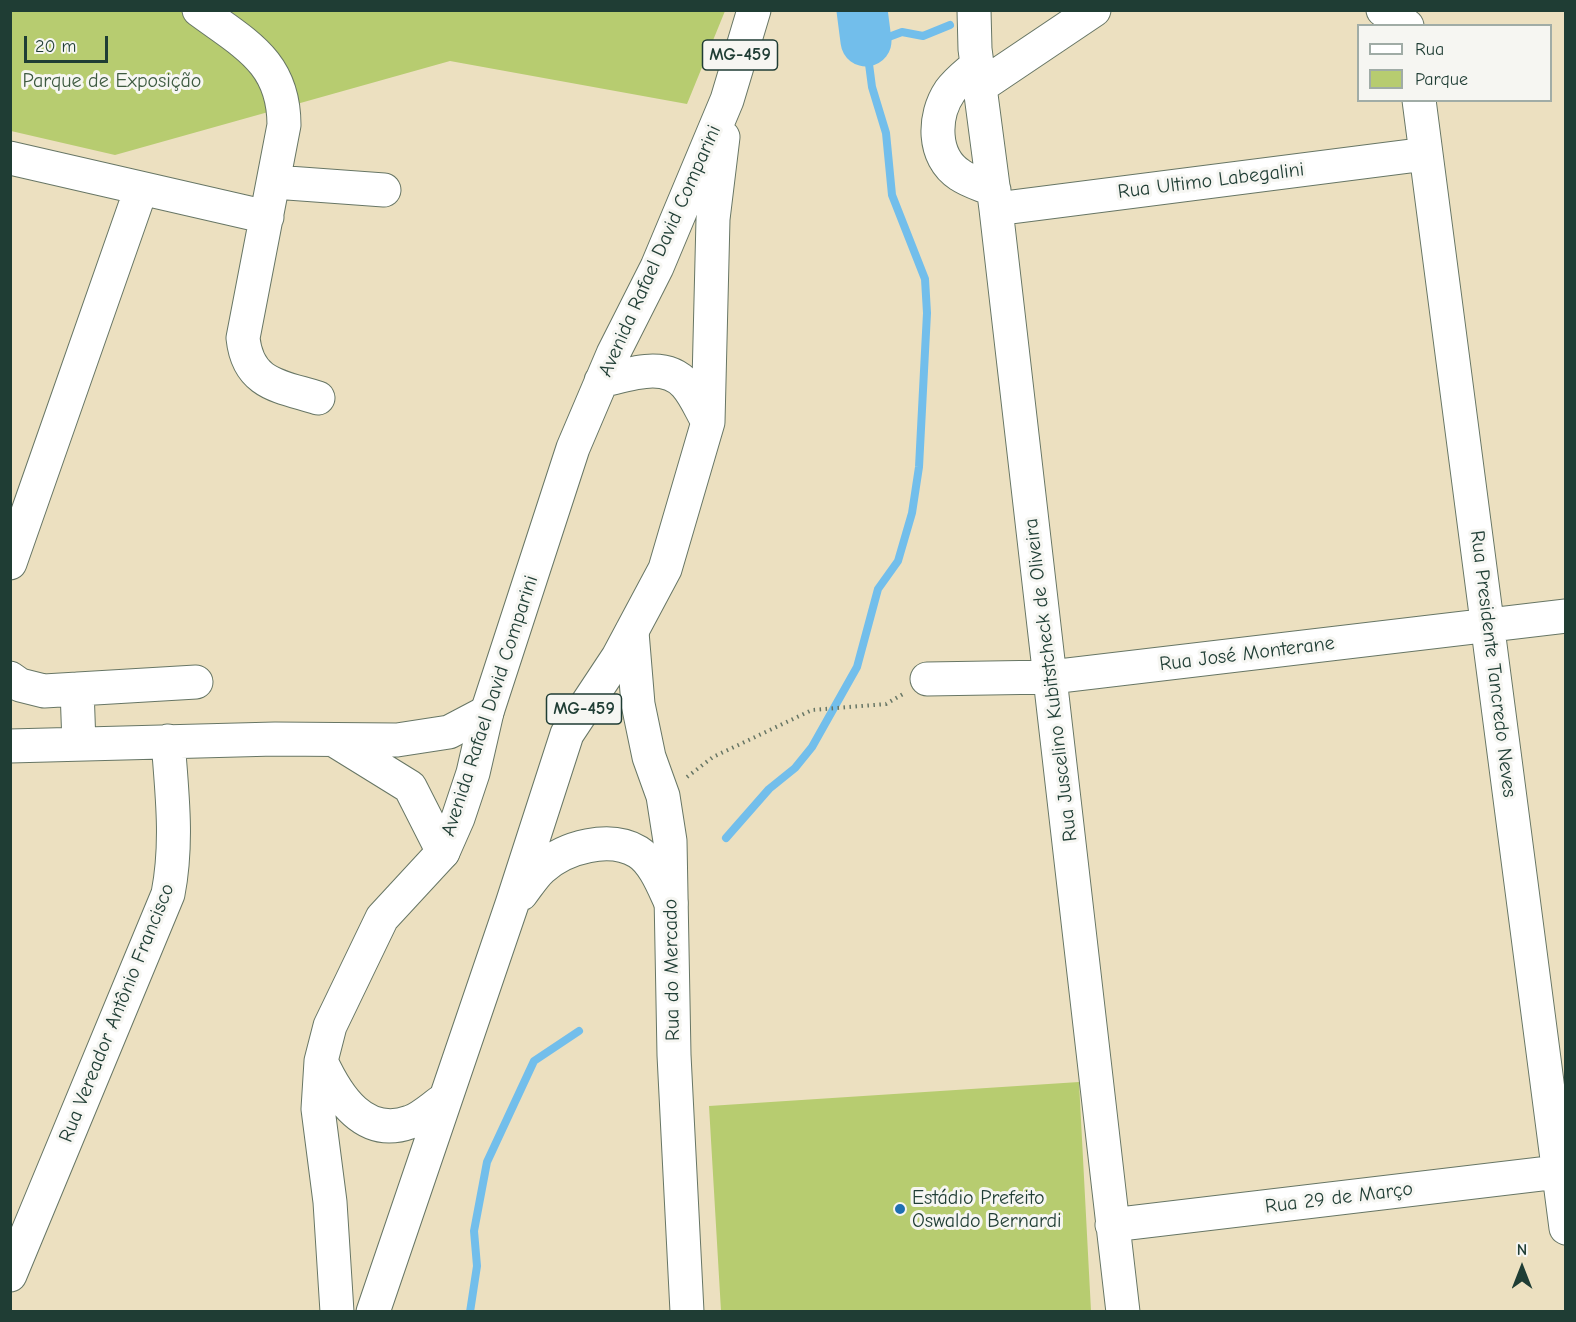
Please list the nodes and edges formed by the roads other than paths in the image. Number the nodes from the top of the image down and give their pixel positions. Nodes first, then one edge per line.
1 (199, 10) edge
2 (754, 10) edge
3 (953, 10) edge
4 (974, 10) edge
5 (1094, 10) edge
6 (1383, 10) edge
7 (1405, 24) edge
8 (978, 67) junction
9 (727, 100) junction
10 (1419, 102) edge
11 (1426, 154) junction
12 (10, 158) edge
13 (274, 182) junction
14 (141, 189) junction
15 (384, 190) dead end
16 (995, 199) junction
17 (267, 217) junction
18 (601, 381) junction
19 (318, 398) dead end
20 (708, 422) junction
21 (10, 563) edge
22 (1566, 616) edge
23 (1488, 626) junction
24 (632, 632) junction
25 (1050, 677) junction
26 (10, 678) edge
27 (927, 679) road end
28 (196, 682) dead end
29 (77, 689) junction
30 (487, 712) junction
31 (333, 739) junction
32 (168, 741) junction
33 (79, 744) junction
34 (10, 746) edge
35 (443, 852) junction
36 (671, 903) junction
37 (512, 904) junction
38 (321, 1061) junction
39 (445, 1099) junction
40 (1562, 1171) edge
41 (1112, 1225) junction
42 (1566, 1228) edge
43 (10, 1275) edge
44 (338, 1311) edge
45 (373, 1311) edge
46 (687, 1311) edge
47 (1123, 1311) edge

1 - 13 street
2 - 9 street, Avenida Rafael David Comparini / MG-459
3 - 8 street, Rua Juscelino Kubitstcheck de Oliveira
4 - 8 street, Rua Juscelino Kubitstcheck de Oliveira
5 - 8 street
6 - 7 street
8 - 16 street, Rua Juscelino Kubitstcheck de Oliveira
8 - 16 street
9 - 18 street, Avenida Rafael David Comparini / MG-459
9 - 20 street, Avenida Rafael David Comparini / MG-459
10 - 11 street, Rua Presidente Tancredo Neves
11 - 16 street, Rua Ultimo Labegalini
11 - 23 street, Rua Presidente Tancredo Neves
12 - 14 street
13 - 15 street
13 - 17 street
14 - 17 street
14 - 21 street
16 - 25 street, Rua Juscelino Kubitstcheck de Oliveira
17 - 19 street
18 - 20 street
18 - 30 street, Avenida Rafael David Comparini / MG-459
20 - 24 street, Avenida Rafael David Comparini / MG-459
22 - 23 street, Rua José Monterane
23 - 25 street, Rua José Monterane
23 - 40 street, Rua Presidente Tancredo Neves
24 - 36 street, Rua do Mercado
24 - 37 street, Avenida Rafael David Comparini / MG-459
25 - 27 street, Rua José Monterane
25 - 41 street, Rua Juscelino Kubitstcheck de Oliveira
26 - 29 street
28 - 29 street
29 - 33 street
30 - 31 street
30 - 35 street, Avenida Rafael David Comparini / MG-459
31 - 32 street
31 - 35 street
32 - 33 street
32 - 43 street, Rua Vereador Antônio Francisco
33 - 34 street
35 - 38 street, Avenida Rafael David Comparini / MG-459
36 - 37 street
36 - 46 street, Rua do Mercado
37 - 39 street, Avenida Rafael David Comparini / MG-459
38 - 39 street
38 - 44 street, Avenida Rafael David Comparini / MG-459
39 - 45 street, Avenida Rafael David Comparini / MG-459
40 - 41 street, Rua 29 de Março
40 - 42 street, Rua Presidente Tancredo Neves
41 - 47 street, Rua Juscelino Kubitstcheck de Oliveira

